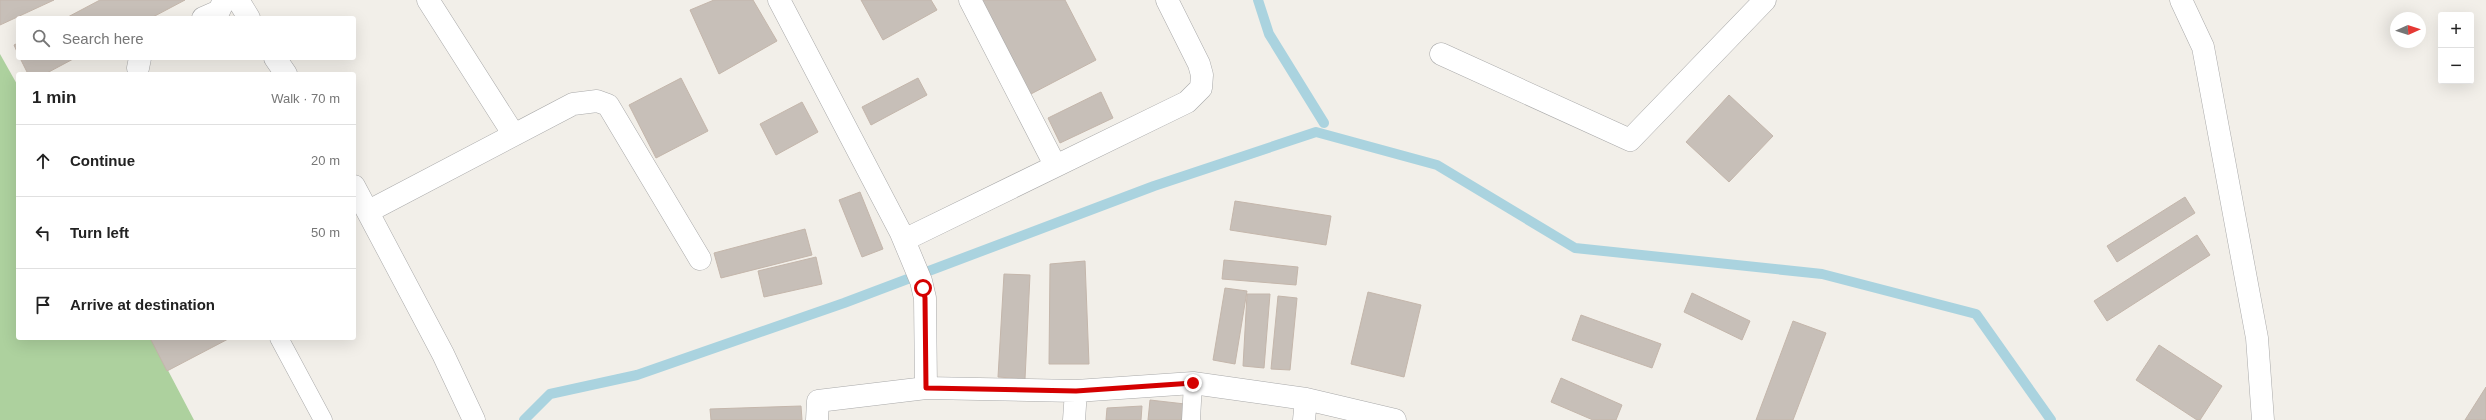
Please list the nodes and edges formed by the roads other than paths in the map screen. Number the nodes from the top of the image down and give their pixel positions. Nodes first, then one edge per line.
1 (224, 0) edge
2 (238, 0) edge
3 (428, 0) edge
4 (779, 0) edge
5 (970, 0) edge
6 (1167, 0) edge
7 (1765, 0) edge
8 (2181, 0) edge
9 (208, 16) edge
10 (248, 16) edge
11 (1441, 54) dead end
12 (276, 60) edge
13 (285, 72) edge
14 (514, 135) junction
15 (1055, 165) junction
16 (356, 189) edge
17 (369, 211) junction
18 (905, 243) junction
19 (700, 259) dead end
20 (281, 340) edge
21 (1193, 383) junction
22 (926, 388) junction
23 (1076, 391) junction
24 (1305, 410) edge
25 (323, 420) edge
26 (474, 420) edge
27 (817, 420) edge
28 (1074, 420) edge
29 (1191, 420) edge
30 (1395, 420) edge
31 (2263, 420) edge

1 - 9 street
2 - 10 street
3 - 14 street
4 - 18 street
5 - 15 street
6 - 15 street
7 - 11 street
8 - 31 street
12 - 13 street
14 - 17 street
14 - 19 street
15 - 18 street
16 - 17 street
17 - 26 street
18 - 22 street
20 - 25 lane
21 - 23 street
21 - 24 street
21 - 29 lane
22 - 23 street
22 - 27 street
23 - 28 street
24 - 30 street

